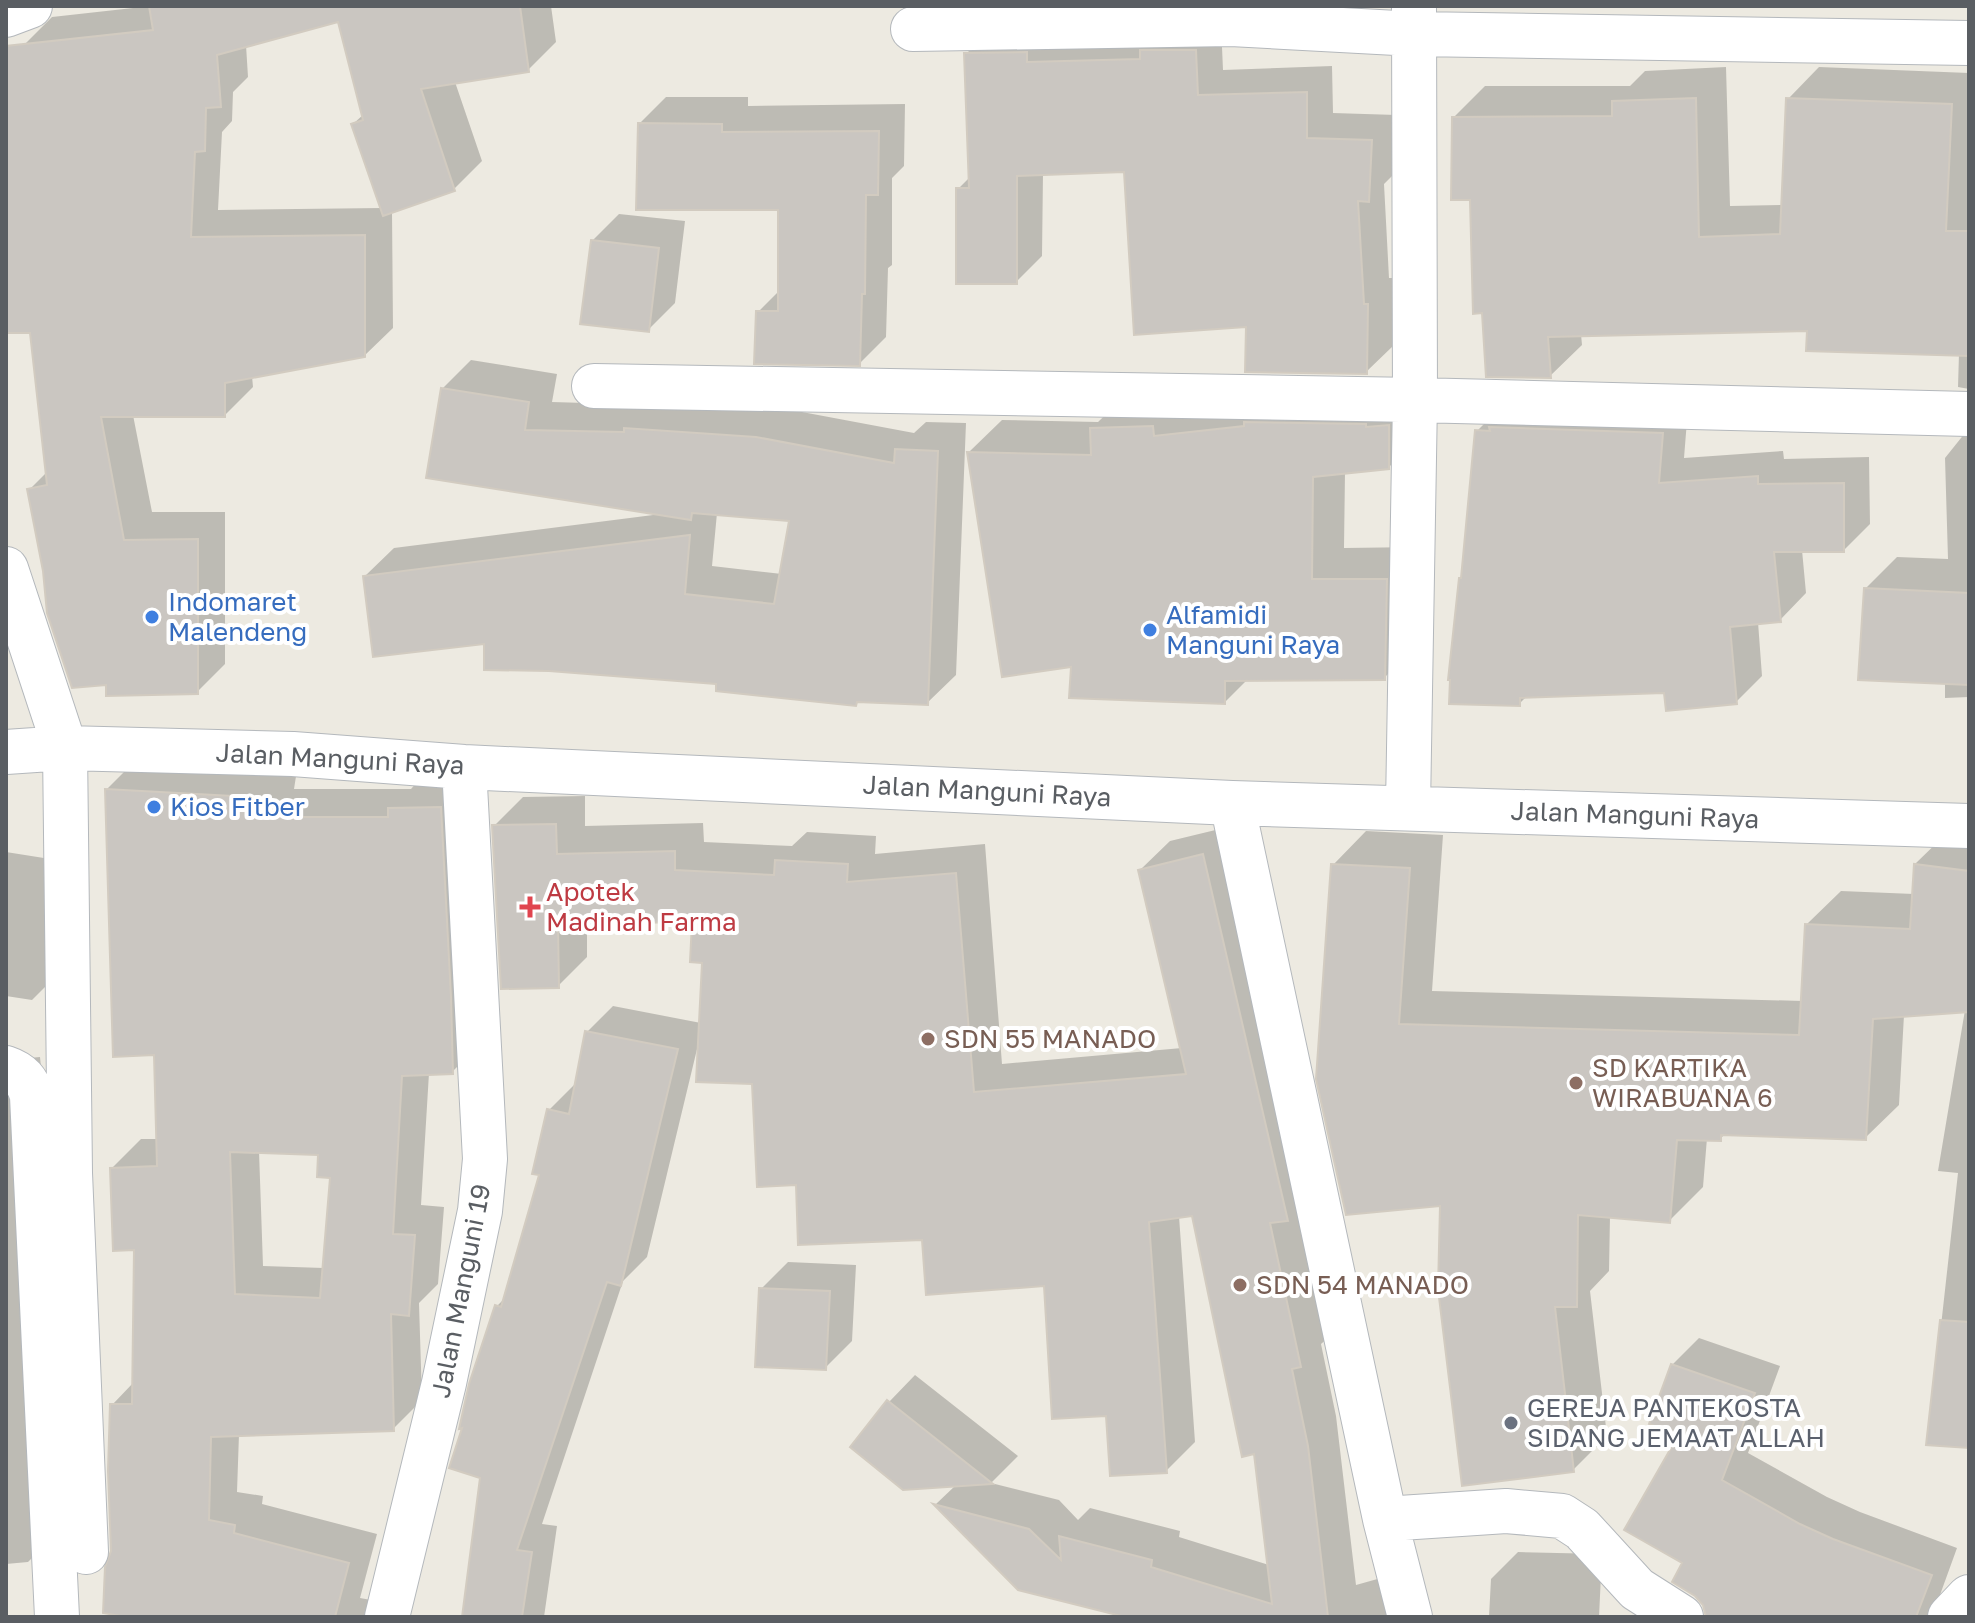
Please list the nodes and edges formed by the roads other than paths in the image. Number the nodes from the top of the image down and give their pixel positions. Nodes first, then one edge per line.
1 (30, 6) edge
2 (6, 15) edge
3 (1415, 20) edge
4 (913, 29) dead end
5 (1969, 43) edge
6 (594, 386) dead end
7 (1415, 400) junction
8 (1969, 414) edge
9 (6, 569) edge
10 (65, 748) junction
11 (6, 752) edge
12 (464, 767) junction
13 (1232, 803) junction
14 (1408, 807) junction
15 (1969, 826) edge
16 (6, 1068) edge
17 (1385, 1519) junction
18 (86, 1552) dead end
19 (1969, 1597) edge
20 (57, 1617) edge
21 (387, 1617) edge
22 (1410, 1617) edge
23 (1681, 1617) edge
24 (1950, 1617) edge

1 - 2 street
3 - 4 street
3 - 5 street
3 - 7 street
6 - 7 street
7 - 8 street
7 - 14 street
9 - 10 street
10 - 11 street, Jalan Manguni Raya
10 - 12 street, Jalan Manguni Raya
10 - 18 street
12 - 13 street, Jalan Manguni Raya
12 - 21 street, Jalan Manguni 19
13 - 14 street, Jalan Manguni Raya
13 - 17 street
14 - 15 street, Jalan Manguni Raya
16 - 20 street
17 - 22 street
17 - 23 street
19 - 24 street

